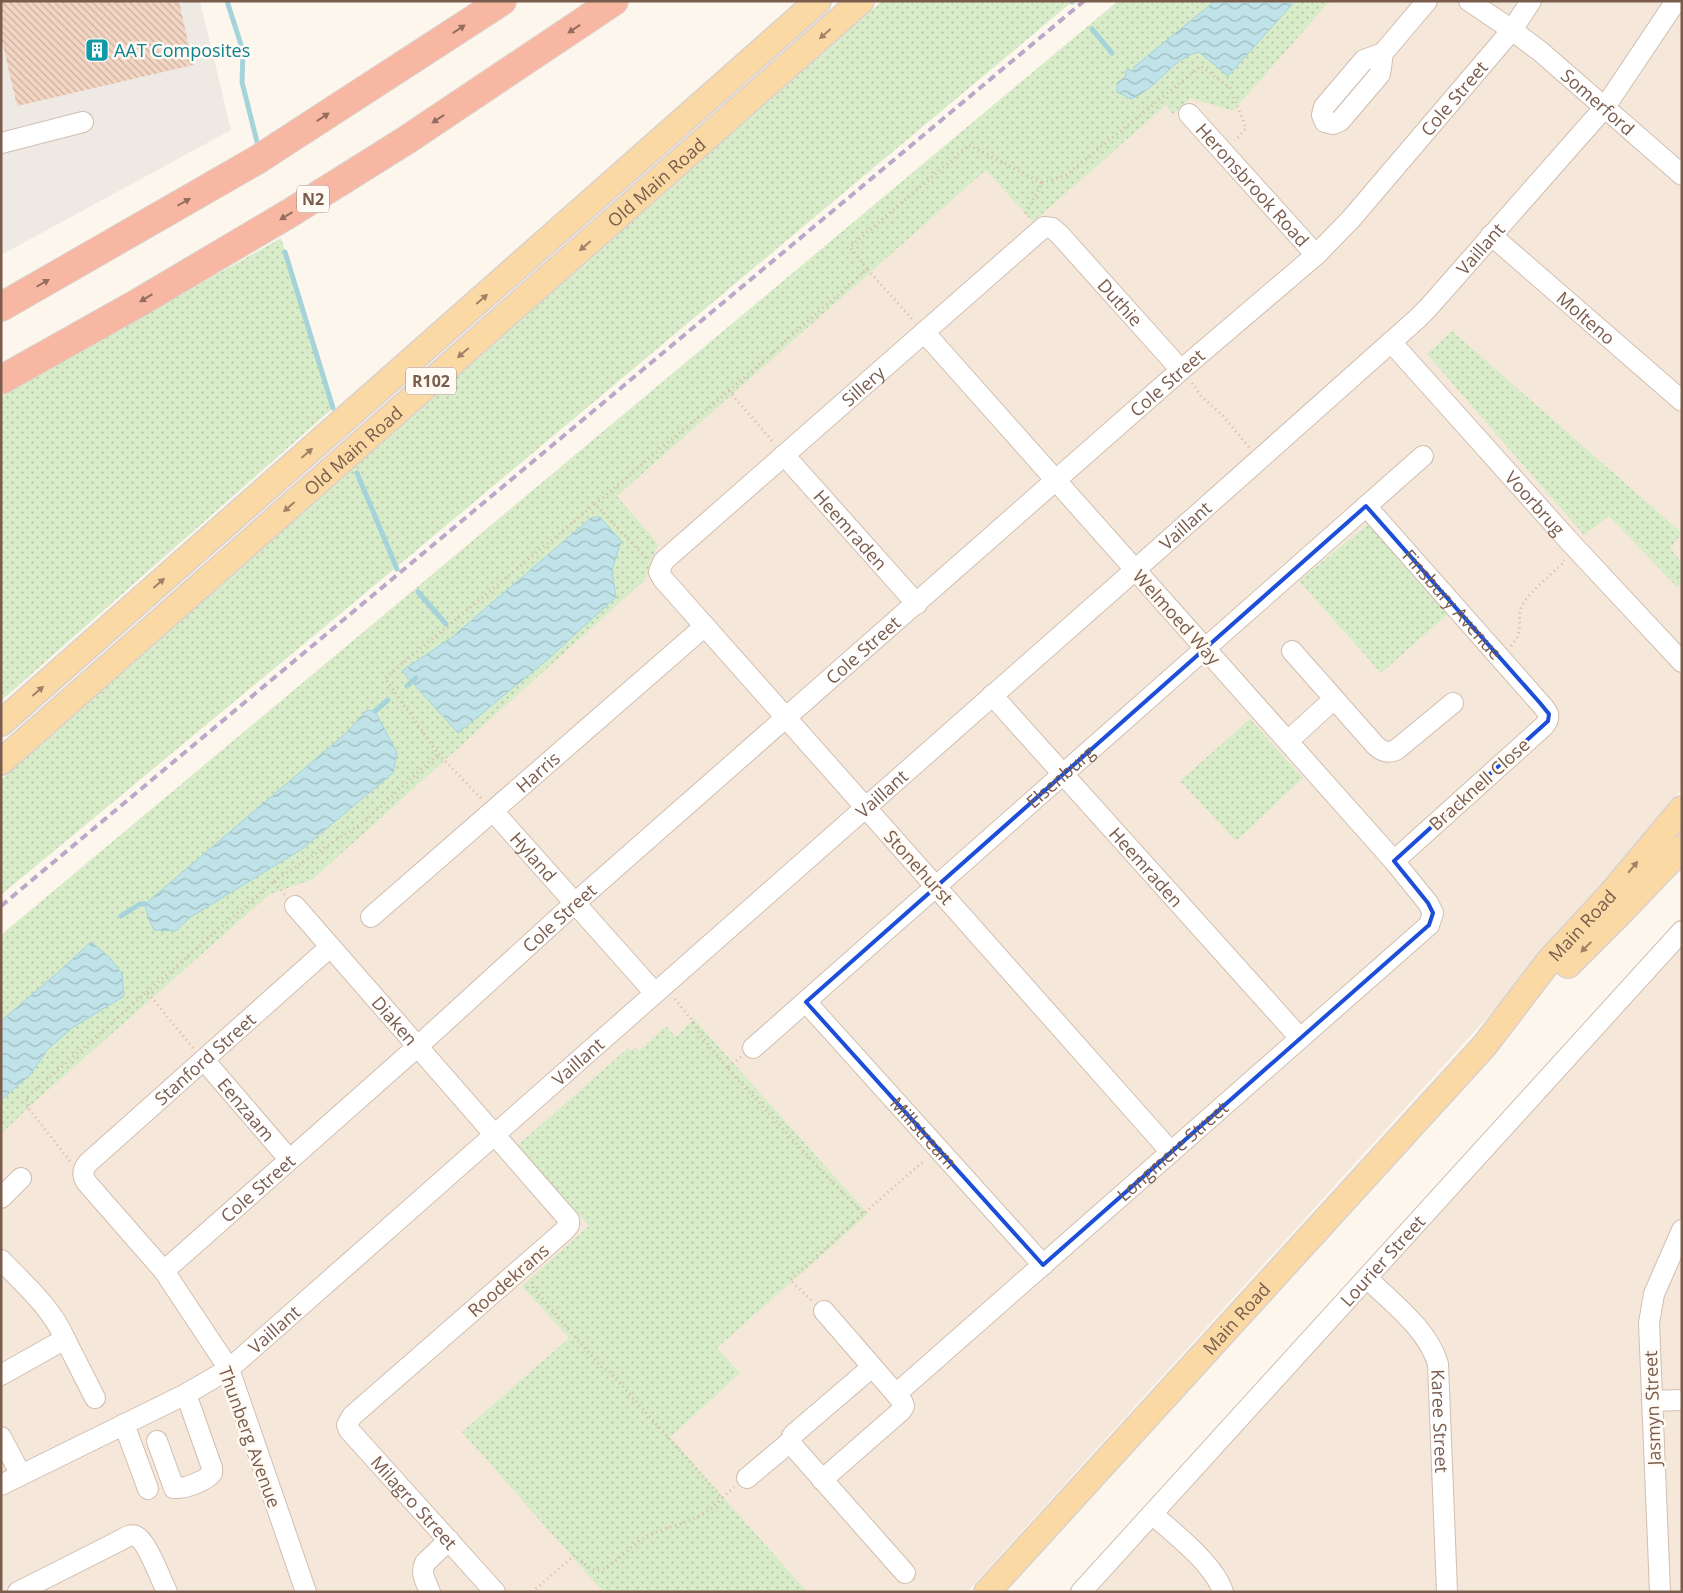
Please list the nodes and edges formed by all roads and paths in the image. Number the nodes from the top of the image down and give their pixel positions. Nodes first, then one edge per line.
1 (502, 1) edge
2 (614, 1) edge
3 (818, 1) edge
4 (861, 1) edge
5 (1428, 1) edge
6 (1469, 1) edge
7 (1531, 1) edge
8 (1676, 1) edge
9 (1512, 30) junction
10 (1383, 53) dead end
11 (1605, 107) junction
12 (1190, 114) dead end
13 (83, 122) dead end
14 (1, 143) edge
15 (1225, 153) junction
16 (1682, 175) edge
17 (1042, 183) junction
18 (1039, 231) junction
19 (1491, 235) junction
20 (1316, 255) junction
21 (868, 269) junction
22 (1, 307) edge
23 (924, 332) junction
24 (1391, 342) junction
25 (1181, 370) junction
26 (1, 380) edge
27 (729, 390) junction
28 (1682, 401) edge
29 (784, 455) junction
30 (1423, 456) dead end
31 (1259, 459) junction
32 (1057, 481) junction
33 (595, 504) junction
34 (1366, 506) junction
35 (1570, 542) junction
36 (663, 565) junction
37 (1135, 570) junction
38 (916, 604) junction
39 (705, 626) junction
40 (1205, 648) junction
41 (1292, 651) dead end
42 (1499, 656) junction
43 (1682, 662) edge
44 (992, 695) junction
45 (1334, 699) junction
46 (1452, 703) dead end
47 (1540, 703) joint
48 (787, 718) junction
49 (1, 723) edge
50 (1288, 740) junction
51 (438, 754) junction
52 (1, 762) edge
53 (1063, 773) junction
54 (865, 807) junction
55 (1682, 809) edge
56 (493, 811) junction
57 (1682, 848) edge
58 (1394, 861) junction
59 (274, 881) junction
60 (936, 886) junction
61 (1428, 902) joint
62 (575, 903) junction
63 (295, 906) joint
64 (371, 917) dead end
65 (1682, 931) edge
66 (330, 947) junction
67 (659, 989) junction
68 (147, 992) junction
69 (806, 1002) junction
70 (1300, 1038) junction
71 (1485, 1045) junction
72 (417, 1047) junction
73 (754, 1048) joint
74 (204, 1060) junction
75 (728, 1068) junction
76 (495, 1135) junction
77 (938, 1148) junction
78 (1171, 1152) junction
79 (289, 1159) junction
80 (84, 1177) junction
81 (21, 1178) dead end
82 (1, 1198) edge
83 (863, 1214) junction
84 (1682, 1230) edge
85 (1, 1260) edge
86 (1043, 1264) junction
87 (164, 1271) junction
88 (1366, 1278) junction
89 (533, 1279) dead end
90 (824, 1312) joint
91 (65, 1339) junction
92 (872, 1367) junction
93 (229, 1369) junction
94 (1, 1375) edge
95 (896, 1394) junction
96 (182, 1396) junction
97 (95, 1398) dead end
98 (1682, 1400) edge
99 (1652, 1401) junction
100 (356, 1412) joint
101 (127, 1423) junction
102 (1, 1436) edge
103 (158, 1440) dead end
104 (791, 1441) junction
105 (20, 1475) junction
106 (747, 1478) joint
107 (822, 1480) junction
108 (1, 1485) edge
109 (148, 1489) dead end
110 (722, 1498) junction
111 (1152, 1514) junction
112 (448, 1540) junction
113 (905, 1572) dead end
114 (18, 1592) edge
115 (167, 1592) edge
116 (306, 1592) edge
117 (430, 1592) edge
118 (495, 1592) edge
119 (532, 1592) edge
120 (987, 1592) edge
121 (1081, 1592) edge
122 (1223, 1592) edge
123 (1447, 1592) edge
124 (1660, 1592) edge

22 -> 1 highway
2 -> 26 highway, N2
49 -> 3 main road, Old Main Road / R102
4 -> 52 main road, Old Main Road / R102
5 - 10 street
6 - 9 street, Somerford
7 - 9 street, Cole Street
8 - 11 street, Vaillant
9 - 11 street, Somerford
9 - 20 street, Cole Street
11 - 16 street, Somerford
11 - 19 street, Vaillant
12 - 15 street, Heronsbrook Road
13 - 14 street
15 - 17 path
15 - 20 street, Heronsbrook Road
17 - 18 path
17 - 21 path
18 - 23 street, Sillery
18 - 25 street, Duthie
19 - 24 street, Vaillant
19 - 28 street, Molteno
20 - 25 street, Cole Street
21 - 23 path
21 - 27 path
23 - 29 street, Sillery
23 - 32 street, Welmoed Way
24 - 31 street, Vaillant
24 - 35 street, Voorbrug
25 - 31 path
25 - 32 street, Cole Street
27 - 29 path
27 - 33 path
29 - 36 street, Sillery
29 - 38 street, Heemraden
30 - 34 street, Elsenburg
31 - 37 street, Vaillant
32 - 37 street, Welmoed Way
32 - 38 street, Cole Street
33 - 36 path
33 - 51 path
34 - 40 street, Elsenburg
34 - 42 street, Finsbury Avenue
35 - 42 path
35 - 43 street, Voorbrug
36 - 39 street, Stonehurst
37 - 40 street, Welmoed Way
37 - 44 street, Vaillant
38 - 48 street, Cole Street
39 - 48 street, Stonehurst
39 - 56 street, Harris
40 - 50 street, Welmoed Way
40 - 53 street, Elsenburg
41 - 45 street
42 - 47 street, Finsbury Avenue
44 - 53 street, Heemraden
44 - 54 street, Vaillant
45 - 46 street
45 - 50 street
47 - 58 street, Bracknell Close
48 - 54 street, Stonehurst
48 - 62 street, Cole Street
50 - 58 street, Welmoed Way
51 - 56 path
51 - 59 path
53 - 60 street, Elsenburg
53 - 70 street, Heemraden
54 - 60 street, Stonehurst
54 - 67 street, Vaillant
71 -> 55 main road, Main Road
56 - 62 street, Hyland
56 - 64 street, Harris
57 -> 71 main road, Main Road
58 - 61 street, Welmoed Way
59 - 63 path
59 - 68 path
60 - 69 street, Elsenburg
60 - 78 street, Stonehurst
61 - 70 street, Longmere Street
62 - 67 street, Hyland
62 - 72 street, Cole Street
63 - 66 street, Diaken
65 - 88 street, Lourier Street
66 - 72 street, Diaken
66 - 74 street, Stanford Street
67 - 75 path
67 - 76 street, Vaillant
68 - 74 path
68 - 80 path
69 - 73 street, Elsenburg
69 - 77 street, Millstream
70 - 78 street, Longmere Street
71 - 120 main road, Main Road
72 - 76 street, Diaken
72 - 79 street, Cole Street
73 - 75 path
74 - 79 street, Eenzaam
74 - 80 street, Stanford Street
75 - 83 path
76 - 93 street, Vaillant
76 - 100 street, Roodekrans
77 - 83 path
77 - 86 street, Millstream
78 - 86 street, Longmere Street
79 - 87 street, Cole Street
80 - 87 street, Thunberg Avenue
81 - 82 street
83 - 90 path
84 - 99 street, Jasmyn Street
85 - 91 street
86 - 95 street, Longmere Street
87 - 93 street, Thunberg Avenue
88 - 111 street, Lourier Street
88 - 123 street, Karee Street
89 - 110 path
90 - 92 street
91 - 94 street
91 - 97 street
92 - 95 street
92 - 104 street
93 - 96 street, Vaillant
93 - 116 street, Thunberg Avenue
95 - 107 street
96 - 101 street, Vaillant
96 - 103 street
98 - 99 street
99 - 124 street, Jasmyn Street
100 - 112 street, Milagro Street
101 - 105 street, Vaillant
101 - 109 street
102 - 105 street
104 - 106 street
104 - 107 street
105 - 108 street, Vaillant
106 - 110 path
107 - 113 street
110 - 119 path
111 - 121 street, Lourier Street
111 - 122 street
112 - 117 street
112 - 118 street, Milagro Street
114 - 115 street

